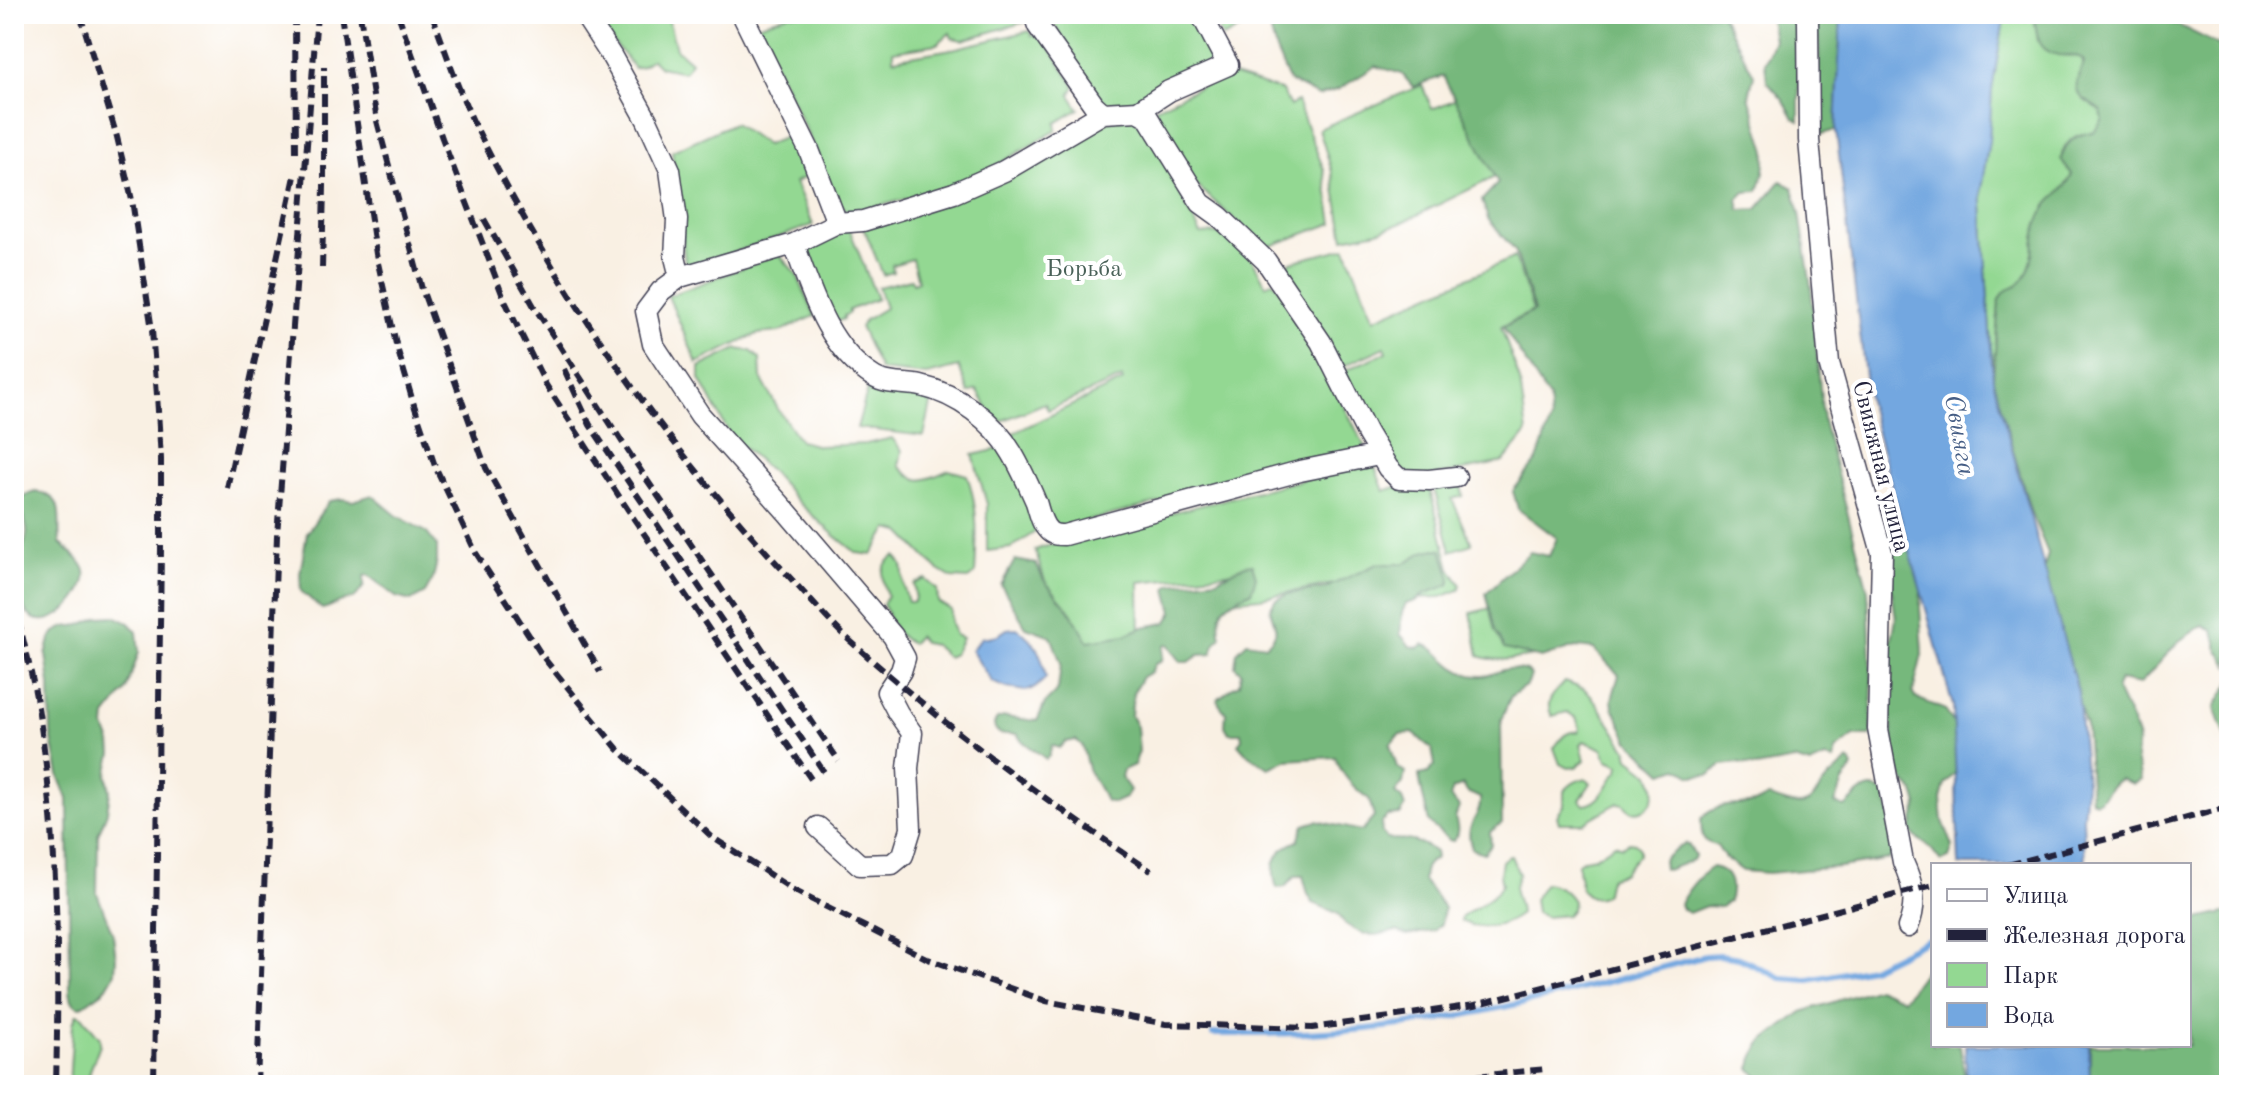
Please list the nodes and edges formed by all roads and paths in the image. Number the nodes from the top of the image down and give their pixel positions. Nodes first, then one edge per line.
1 (584, 14) edge
2 (742, 14) edge
3 (1034, 14) edge
4 (1201, 14) edge
5 (1806, 14) edge
6 (1138, 111) junction
7 (1103, 113) junction
8 (837, 223) junction
9 (794, 244) junction
10 (680, 277) junction
11 (1379, 455) junction
12 (1456, 477) dead end
13 (818, 827) dead end
14 (1908, 927) dead end

1 - 10 street
2 - 8 street
3 - 7 street
4 - 6 street
5 - 14 street, Свияжная улица
6 - 7 street
6 - 11 street
7 - 8 street
8 - 9 street
9 - 10 street
9 - 11 street
10 - 13 street
11 - 12 street

